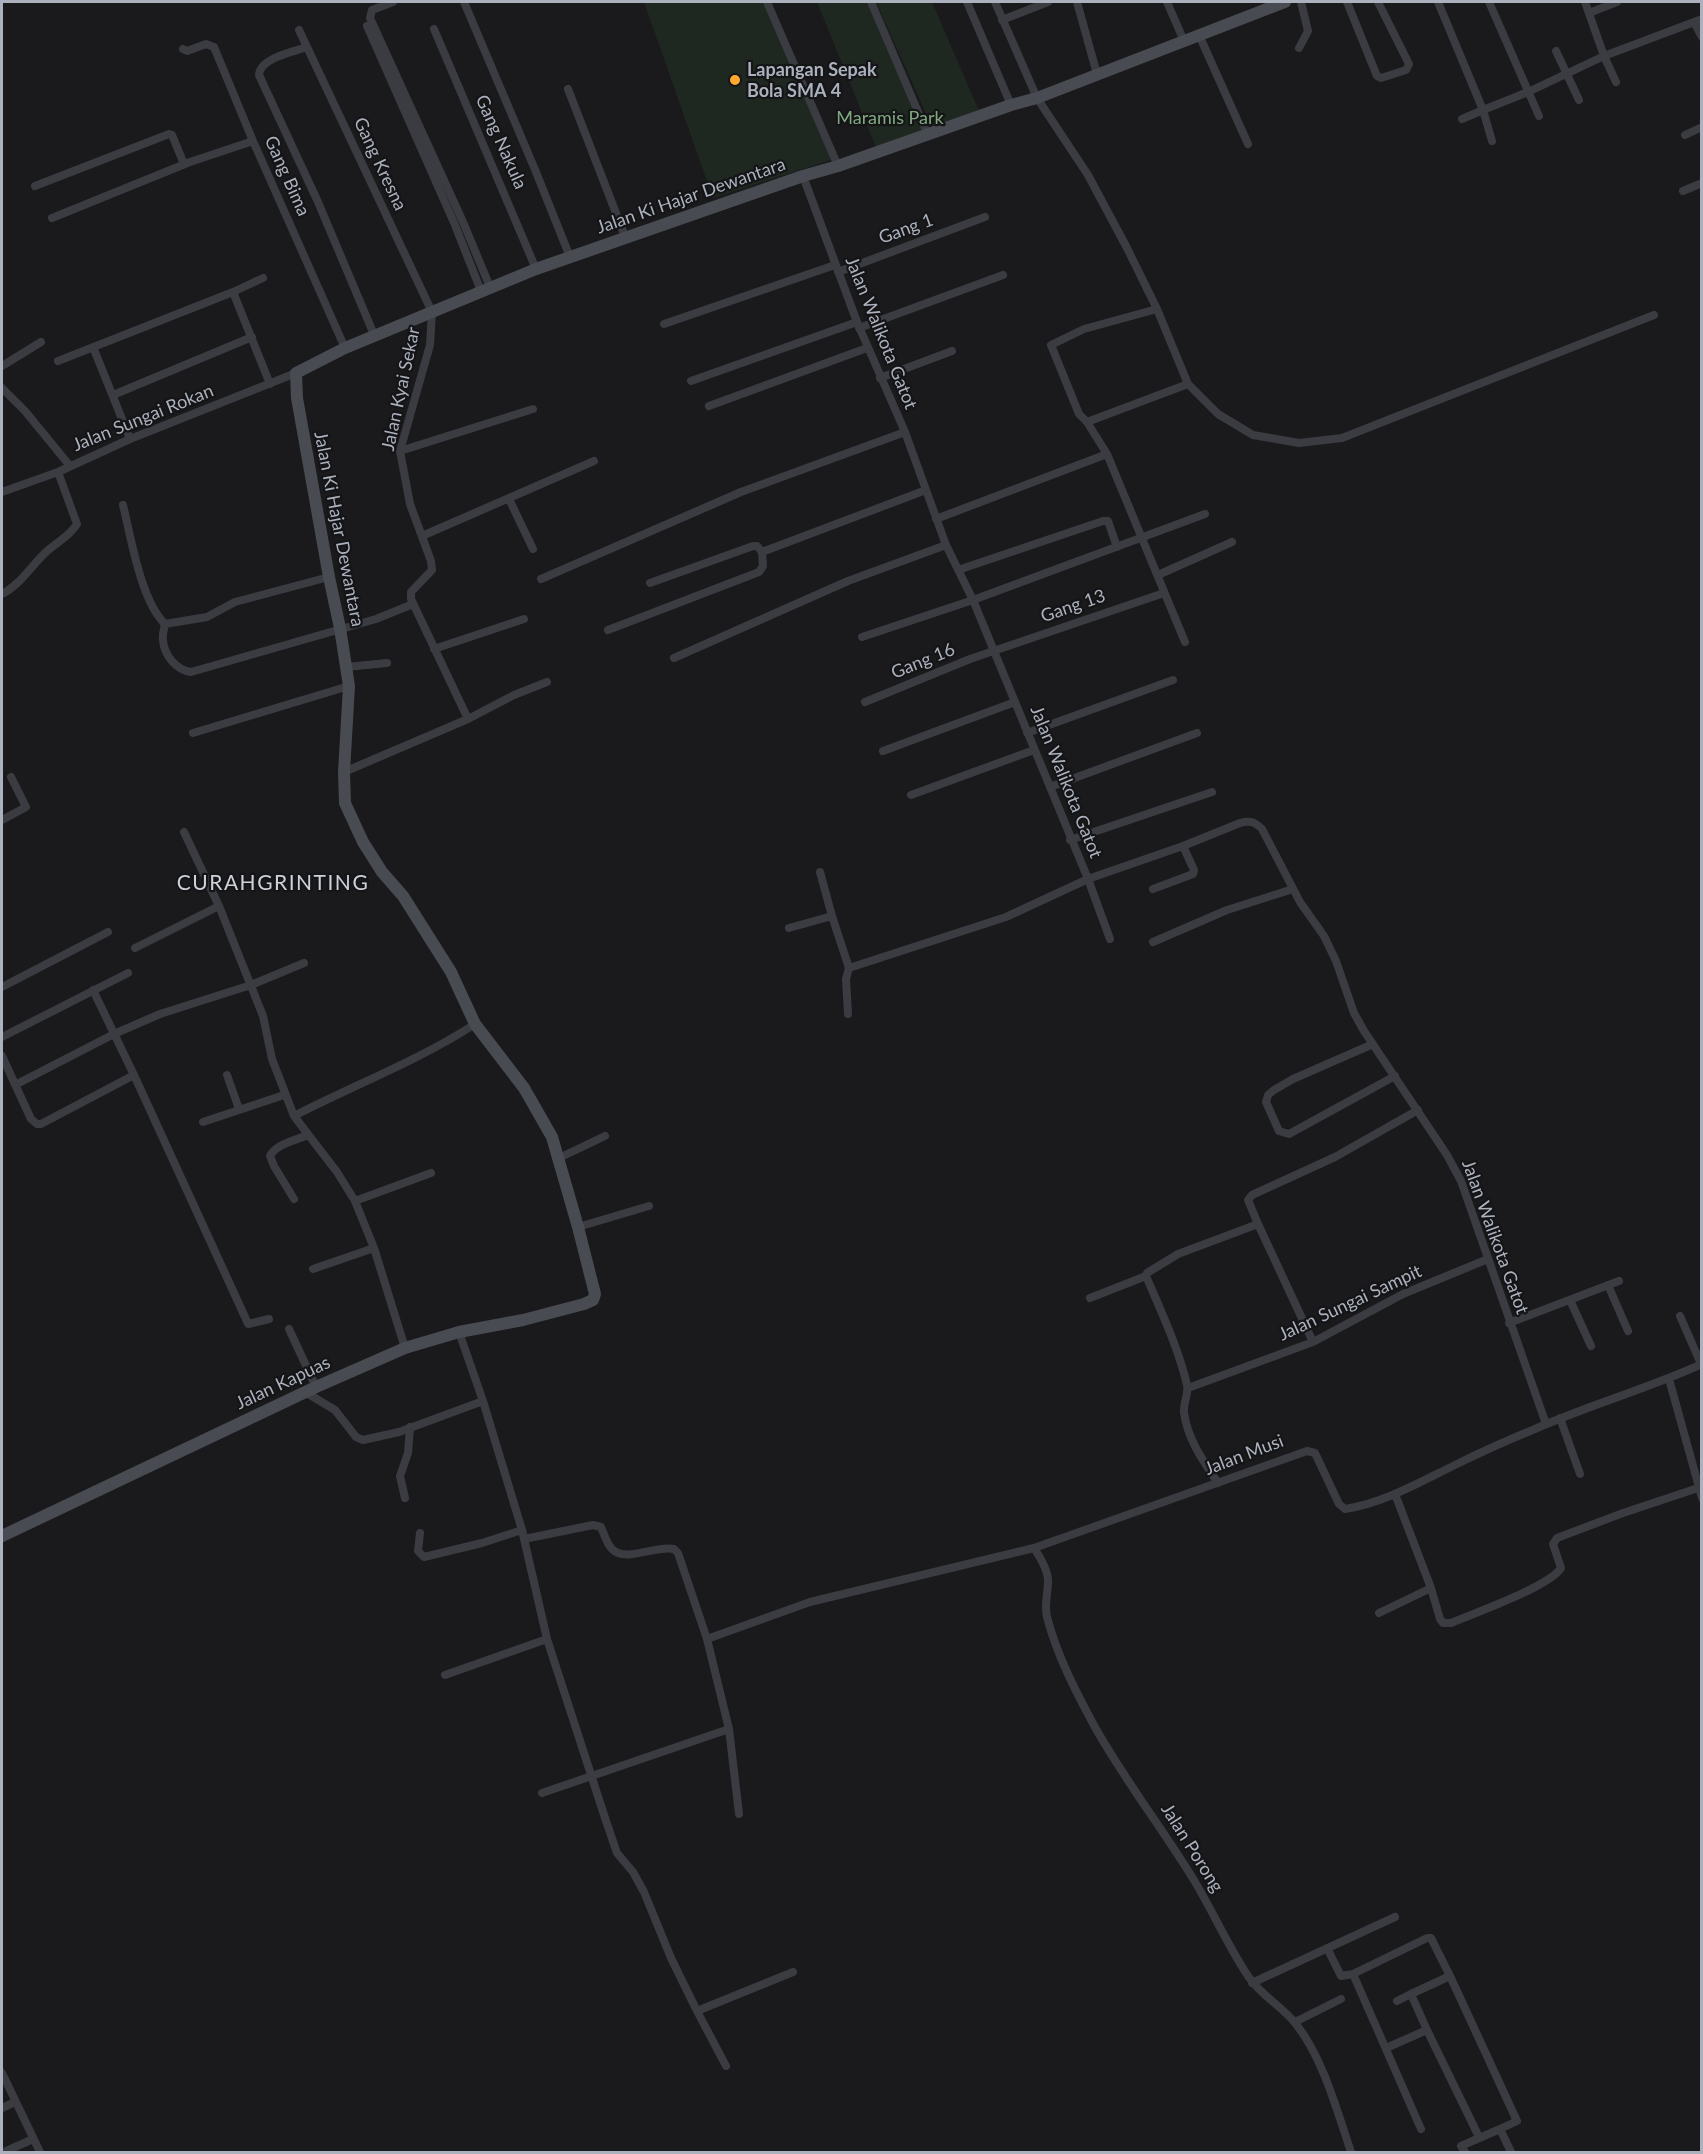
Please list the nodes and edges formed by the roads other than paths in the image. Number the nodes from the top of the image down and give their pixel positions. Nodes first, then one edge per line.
1 (393, 2) edge
2 (464, 2) edge
3 (767, 2) edge
4 (871, 2) edge
5 (967, 2) edge
6 (995, 2) edge
7 (1048, 2) edge
8 (1077, 2) edge
9 (1167, 2) edge
10 (1282, 2) edge
11 (1301, 2) edge
12 (1347, 2) edge
13 (1378, 2) edge
14 (1438, 2) edge
15 (1489, 2) edge
16 (1585, 2) edge
17 (1617, 2) edge
18 (1589, 13) junction
19 (1002, 20) junction
20 (1698, 21) edge
21 (367, 25) dead end
22 (434, 28) dead end
23 (299, 30) dead end
24 (1199, 36) junction
25 (1701, 37) edge
26 (1184, 41) junction
27 (307, 47) junction
28 (1299, 48) dead end
29 (183, 49) dead end
30 (1556, 51) dead end
31 (1604, 57) junction
32 (1097, 74) junction
33 (1568, 75) junction
34 (1616, 82) dead end
35 (568, 89) dead end
36 (1528, 92) junction
37 (1037, 98) junction
38 (404, 100) junction
39 (1579, 100) dead end
40 (1011, 105) junction
41 (1483, 110) junction
42 (1539, 116) dead end
43 (1462, 119) dead end
44 (1701, 127) edge
45 (928, 135) junction
46 (1685, 135) dead end
47 (253, 141) junction
48 (1492, 141) dead end
49 (1248, 144) dead end
50 (184, 164) junction
51 (838, 166) junction
52 (803, 176) junction
53 (1701, 183) edge
54 (35, 186) dead end
55 (1683, 191) dead end
56 (986, 217) dead end
57 (52, 218) dead end
58 (626, 238) junction
59 (570, 257) junction
60 (836, 268) junction
61 (536, 269) junction
62 (1003, 275) dead end
63 (263, 278) dead end
64 (486, 289) junction
65 (233, 292) junction
66 (1157, 309) junction
67 (432, 312) junction
68 (1654, 315) dead end
69 (664, 324) dead end
70 (858, 325) junction
71 (252, 337) junction
72 (375, 337) junction
73 (41, 342) dead end
74 (93, 348) junction
75 (345, 348) junction
76 (867, 348) junction
77 (952, 351) dead end
78 (58, 361) dead end
79 (2, 366) edge
80 (296, 374) junction
81 (880, 378) junction
82 (691, 381) dead end
83 (270, 384) junction
84 (1188, 384) junction
85 (2, 388) edge
86 (113, 395) junction
87 (709, 406) dead end
88 (533, 409) dead end
89 (1087, 422) junction
90 (905, 432) junction
91 (130, 440) junction
92 (400, 451) junction
93 (1107, 454) junction
94 (594, 461) dead end
95 (70, 466) junction
96 (58, 472) junction
97 (926, 490) junction
98 (2, 492) edge
99 (509, 499) junction
100 (123, 505) dead end
101 (1205, 514) dead end
102 (936, 519) junction
103 (422, 536) junction
104 (1141, 537) junction
105 (1232, 542) dead end
106 (946, 545) junction
107 (1117, 547) junction
108 (533, 549) dead end
109 (762, 552) junction
110 (958, 570) junction
111 (1158, 575) junction
112 (329, 577) junction
113 (542, 579) dead end
114 (650, 583) dead end
115 (1164, 593) junction
116 (2, 594) edge
117 (973, 600) junction
118 (413, 604) junction
119 (524, 619) dead end
120 (165, 624) junction
121 (340, 628) junction
122 (608, 630) dead end
123 (862, 637) dead end
124 (1185, 642) dead end
125 (434, 649) junction
126 (993, 652) junction
127 (674, 658) dead end
128 (387, 663) dead end
129 (346, 667) junction
130 (1173, 681) dead end
131 (547, 682) dead end
132 (349, 686) junction
133 (865, 702) dead end
134 (1015, 702) junction
135 (468, 719) junction
136 (193, 733) dead end
137 (1027, 733) junction
138 (1197, 733) dead end
139 (1034, 750) junction
140 (883, 751) dead end
141 (344, 772) junction
142 (11, 777) dead end
143 (1050, 787) junction
144 (1212, 792) dead end
145 (911, 795) dead end
146 (2, 820) edge
147 (184, 832) dead end
148 (1070, 840) junction
149 (1183, 846) junction
150 (820, 872) dead end
151 (1088, 879) junction
152 (1153, 889) dead end
153 (1293, 889) junction
154 (219, 906) junction
155 (832, 916) junction
156 (789, 928) dead end
157 (108, 932) dead end
158 (1110, 939) dead end
159 (1153, 942) dead end
160 (135, 948) dead end
161 (304, 963) dead end
162 (849, 968) junction
163 (128, 973) dead end
164 (251, 985) junction
165 (2, 987) edge
166 (93, 990) junction
167 (848, 1014) dead end
168 (475, 1024) junction
169 (114, 1034) junction
170 (2, 1037) edge
171 (1373, 1044) junction
172 (2, 1056) edge
173 (134, 1075) junction
174 (227, 1076) dead end
175 (1395, 1076) junction
176 (15, 1085) junction
177 (284, 1095) junction
178 (239, 1109) junction
179 (1418, 1110) junction
180 (294, 1116) junction
181 (203, 1122) dead end
182 (308, 1135) junction
183 (605, 1136) dead end
184 (559, 1158) junction
185 (431, 1173) dead end
186 (294, 1199) dead end
187 (355, 1201) junction
188 (649, 1206) dead end
189 (1258, 1224) junction
190 (579, 1227) junction
191 (374, 1248) junction
192 (1488, 1258) junction
193 (313, 1269) dead end
194 (1146, 1276) junction
195 (1619, 1281) dead end
196 (1608, 1285) junction
197 (1090, 1298) dead end
198 (593, 1300) joint
199 (1570, 1300) junction
200 (1680, 1316) dead end
201 (269, 1318) dead end
202 (1509, 1323) junction
203 (289, 1329) dead end
204 (1628, 1331) dead end
205 (460, 1336) junction
206 (1313, 1342) junction
207 (1591, 1346) dead end
208 (405, 1348) junction
209 (1701, 1364) edge
210 (1669, 1379) junction
211 (1188, 1388) junction
212 (310, 1390) junction
213 (483, 1401) junction
214 (1560, 1418) junction
215 (1546, 1424) junction
216 (410, 1428) junction
217 (1580, 1474) dead end
218 (1218, 1483) junction
219 (1698, 1488) junction
220 (1395, 1494) junction
221 (405, 1498) dead end
222 (1701, 1498) edge
223 (420, 1533) dead end
224 (523, 1534) junction
225 (2, 1536) edge
226 (1034, 1548) junction
227 (1431, 1588) junction
228 (1379, 1613) dead end
229 (547, 1639) junction
230 (706, 1640) junction
231 (445, 1675) dead end
232 (729, 1730) junction
233 (591, 1776) junction
234 (542, 1793) dead end
235 (739, 1814) dead end
236 (1395, 1917) dead end
237 (1327, 1948) junction
238 (793, 1972) dead end
239 (1353, 1974) junction
240 (1450, 1976) junction
241 (1252, 1983) junction
242 (1411, 1994) junction
243 (1341, 1999) dead end
244 (1397, 2001) dead end
245 (697, 2011) junction
246 (1295, 2022) junction
247 (1427, 2030) junction
248 (1386, 2048) junction
249 (726, 2066) dead end
250 (2, 2073) edge
251 (15, 2102) junction
252 (2, 2108) edge
253 (1421, 2129) dead end
254 (1500, 2129) junction
255 (1479, 2137) junction
256 (33, 2139) junction
257 (4, 2152) edge
258 (40, 2152) edge
259 (1351, 2152) edge
260 (1465, 2152) edge
261 (1511, 2152) edge

1 - 38 street
2 - 59 street
3 - 51 street
4 - 45 street
5 - 40 street
6 - 19 street
7 - 19 street
8 - 32 street
9 - 26 street
10 - 24 main road, Jalan Ki Hajar Dewantara
11 - 28 street
12 - 13 street
14 - 41 street
15 - 36 street
16 - 18 street
17 - 18 street
18 - 31 street
19 - 37 street
20 - 25 street
20 - 31 street
21 - 38 street
22 - 61 street, Gang Nakula
23 - 27 street, Gang Kresna
24 - 26 main road, Jalan Ki Hajar Dewantara
24 - 49 street
26 - 32 main road, Jalan Ki Hajar Dewantara
27 - 67 street, Gang Kresna
27 - 72 street
29 - 47 street, Gang Bima
30 - 33 street
31 - 33 street
31 - 34 street
32 - 37 main road, Jalan Ki Hajar Dewantara
33 - 36 street
33 - 39 street
35 - 58 street
36 - 41 street
36 - 42 street
37 - 40 main road, Jalan Ki Hajar Dewantara
37 - 66 street
38 - 64 street
40 - 45 main road, Jalan Ki Hajar Dewantara
41 - 43 street
41 - 48 street
44 - 46 street
45 - 51 main road, Jalan Ki Hajar Dewantara
47 - 50 street
47 - 75 street, Gang Bima
50 - 54 street
50 - 57 street
51 - 52 main road, Jalan Ki Hajar Dewantara
52 - 58 main road, Jalan Ki Hajar Dewantara
52 - 60 street, Jalan Walikota Gatot
53 - 55 street
56 - 60 street, Gang 1
58 - 59 main road, Jalan Ki Hajar Dewantara
59 - 61 main road, Jalan Ki Hajar Dewantara
60 - 69 street, Gang 1
60 - 70 street, Jalan Walikota Gatot
61 - 64 main road, Jalan Ki Hajar Dewantara
62 - 70 street
63 - 65 street
64 - 67 main road, Jalan Ki Hajar Dewantara
65 - 71 street
65 - 74 street
66 - 84 street
66 - 89 street
67 - 72 main road, Jalan Ki Hajar Dewantara
67 - 92 street, Jalan Kyai Sekar
68 - 84 street
70 - 76 street, Jalan Walikota Gatot
70 - 82 street
71 - 83 street
71 - 86 street
72 - 75 main road, Jalan Ki Hajar Dewantara
73 - 79 street
74 - 78 street
74 - 86 street
75 - 80 main road, Jalan Ki Hajar Dewantara
76 - 81 street, Jalan Walikota Gatot
76 - 87 street
77 - 81 street
80 - 83 street, Jalan Sungai Rokan
80 - 112 main road, Jalan Ki Hajar Dewantara
81 - 90 street, Jalan Walikota Gatot
83 - 91 street, Jalan Sungai Rokan
84 - 89 street
85 - 95 street
86 - 91 street
88 - 92 street
89 - 93 street
90 - 97 street, Jalan Walikota Gatot
90 - 113 street
91 - 95 street, Jalan Sungai Rokan
92 - 103 street, Jalan Kyai Sekar
93 - 102 street
93 - 104 street
94 - 99 street
95 - 96 street, Jalan Sungai Rokan
96 - 98 street, Jalan Sungai Rokan
96 - 116 street
97 - 102 street, Jalan Walikota Gatot
97 - 109 street
99 - 103 street
99 - 108 street
100 - 120 street
101 - 104 street
102 - 106 street, Jalan Walikota Gatot
103 - 118 street, Jalan Kyai Sekar
104 - 107 street
104 - 111 street
105 - 111 street
106 - 110 street, Jalan Walikota Gatot
106 - 127 street
107 - 110 street
107 - 117 street
109 - 114 street
109 - 122 street
110 - 117 street, Jalan Walikota Gatot
111 - 115 street
112 - 120 street
112 - 121 main road, Jalan Ki Hajar Dewantara
115 - 124 street
115 - 126 street, Gang 13
117 - 123 street
117 - 126 street, Jalan Walikota Gatot
118 - 121 street
118 - 125 street
119 - 125 street
120 - 121 street
121 - 129 main road, Jalan Ki Hajar Dewantara
125 - 135 street
126 - 133 street, Gang 16
126 - 134 street, Jalan Walikota Gatot
128 - 129 street
129 - 132 main road, Jalan Ki Hajar Dewantara
130 - 137 street
131 - 135 street
132 - 136 street
132 - 141 main road, Jalan Ki Hajar Dewantara
134 - 137 street, Jalan Walikota Gatot
134 - 140 street
135 - 141 street
137 - 139 street, Jalan Walikota Gatot
138 - 143 street
139 - 143 street, Jalan Walikota Gatot
139 - 145 street
141 - 168 main road, Jalan Ki Hajar Dewantara
142 - 146 street
143 - 148 street, Jalan Walikota Gatot
144 - 148 street
147 - 154 street
148 - 151 street, Jalan Walikota Gatot
149 - 151 street, Jalan Walikota Gatot
149 - 152 street
149 - 153 street, Jalan Walikota Gatot
150 - 155 street
151 - 158 street
151 - 162 street
153 - 159 street
153 - 171 street, Jalan Walikota Gatot
154 - 160 street
154 - 164 street
155 - 156 street
155 - 162 street
157 - 165 street
161 - 164 street
162 - 167 street
163 - 166 street
164 - 169 street
164 - 177 street
166 - 169 street
166 - 170 street
168 - 180 street
168 - 184 main road, Jalan Ki Hajar Dewantara
169 - 173 street
169 - 176 street
171 - 175 street, Jalan Walikota Gatot
171 - 175 street
172 - 176 street
173 - 176 street
173 - 201 street
174 - 178 street
175 - 179 street, Jalan Walikota Gatot
177 - 178 street
177 - 180 street
178 - 181 street
179 - 189 street
179 - 192 street, Jalan Walikota Gatot
180 - 182 street
182 - 186 street
182 - 187 street
183 - 184 street
184 - 190 main road, Jalan Ki Hajar Dewantara
185 - 187 street
187 - 191 street
188 - 190 street
189 - 194 street
189 - 206 street
190 - 198 main road, Jalan Ki Hajar Dewantara
191 - 193 street
191 - 208 street
192 - 202 street, Jalan Walikota Gatot
192 - 206 street, Jalan Sungai Sampit
194 - 197 street
194 - 211 street
195 - 196 street
196 - 199 street
196 - 204 street
198 - 205 main road, Jalan Kapuas
199 - 202 street
199 - 207 street
200 - 209 street
202 - 215 street, Jalan Walikota Gatot
203 - 212 street
205 - 208 main road, Jalan Kapuas
205 - 213 street
206 - 211 street, Jalan Sungai Sampit
208 - 212 main road, Jalan Kapuas
209 - 210 street, Jalan Musi
210 - 214 street, Jalan Musi
210 - 219 street
211 - 218 street
212 - 216 street
212 - 225 main road, Jalan Kapuas
213 - 216 street
213 - 224 street
214 - 215 street, Jalan Musi
214 - 217 street
215 - 220 street, Jalan Musi
216 - 221 street
218 - 220 street, Jalan Musi
218 - 226 street, Jalan Musi
219 - 222 street
219 - 227 street
220 - 227 street
223 - 224 street
224 - 229 street
224 - 230 street
226 - 230 street, Jalan Musi
226 - 241 street, Jalan Porong
227 - 228 street
229 - 231 street
229 - 233 street
230 - 232 street
232 - 233 street
232 - 235 street
233 - 234 street
233 - 245 street
236 - 237 street
237 - 239 street
237 - 241 street
238 - 245 street
239 - 240 street
239 - 248 street
240 - 242 street
240 - 254 street
241 - 246 street, Jalan Porong
242 - 244 street
242 - 247 street
243 - 246 street
245 - 249 street
246 - 259 street, Jalan Porong
247 - 248 street
247 - 255 street
248 - 253 street
250 - 251 street
251 - 252 street
251 - 256 street
254 - 255 street
254 - 261 street
255 - 260 street
256 - 257 street
256 - 258 street

